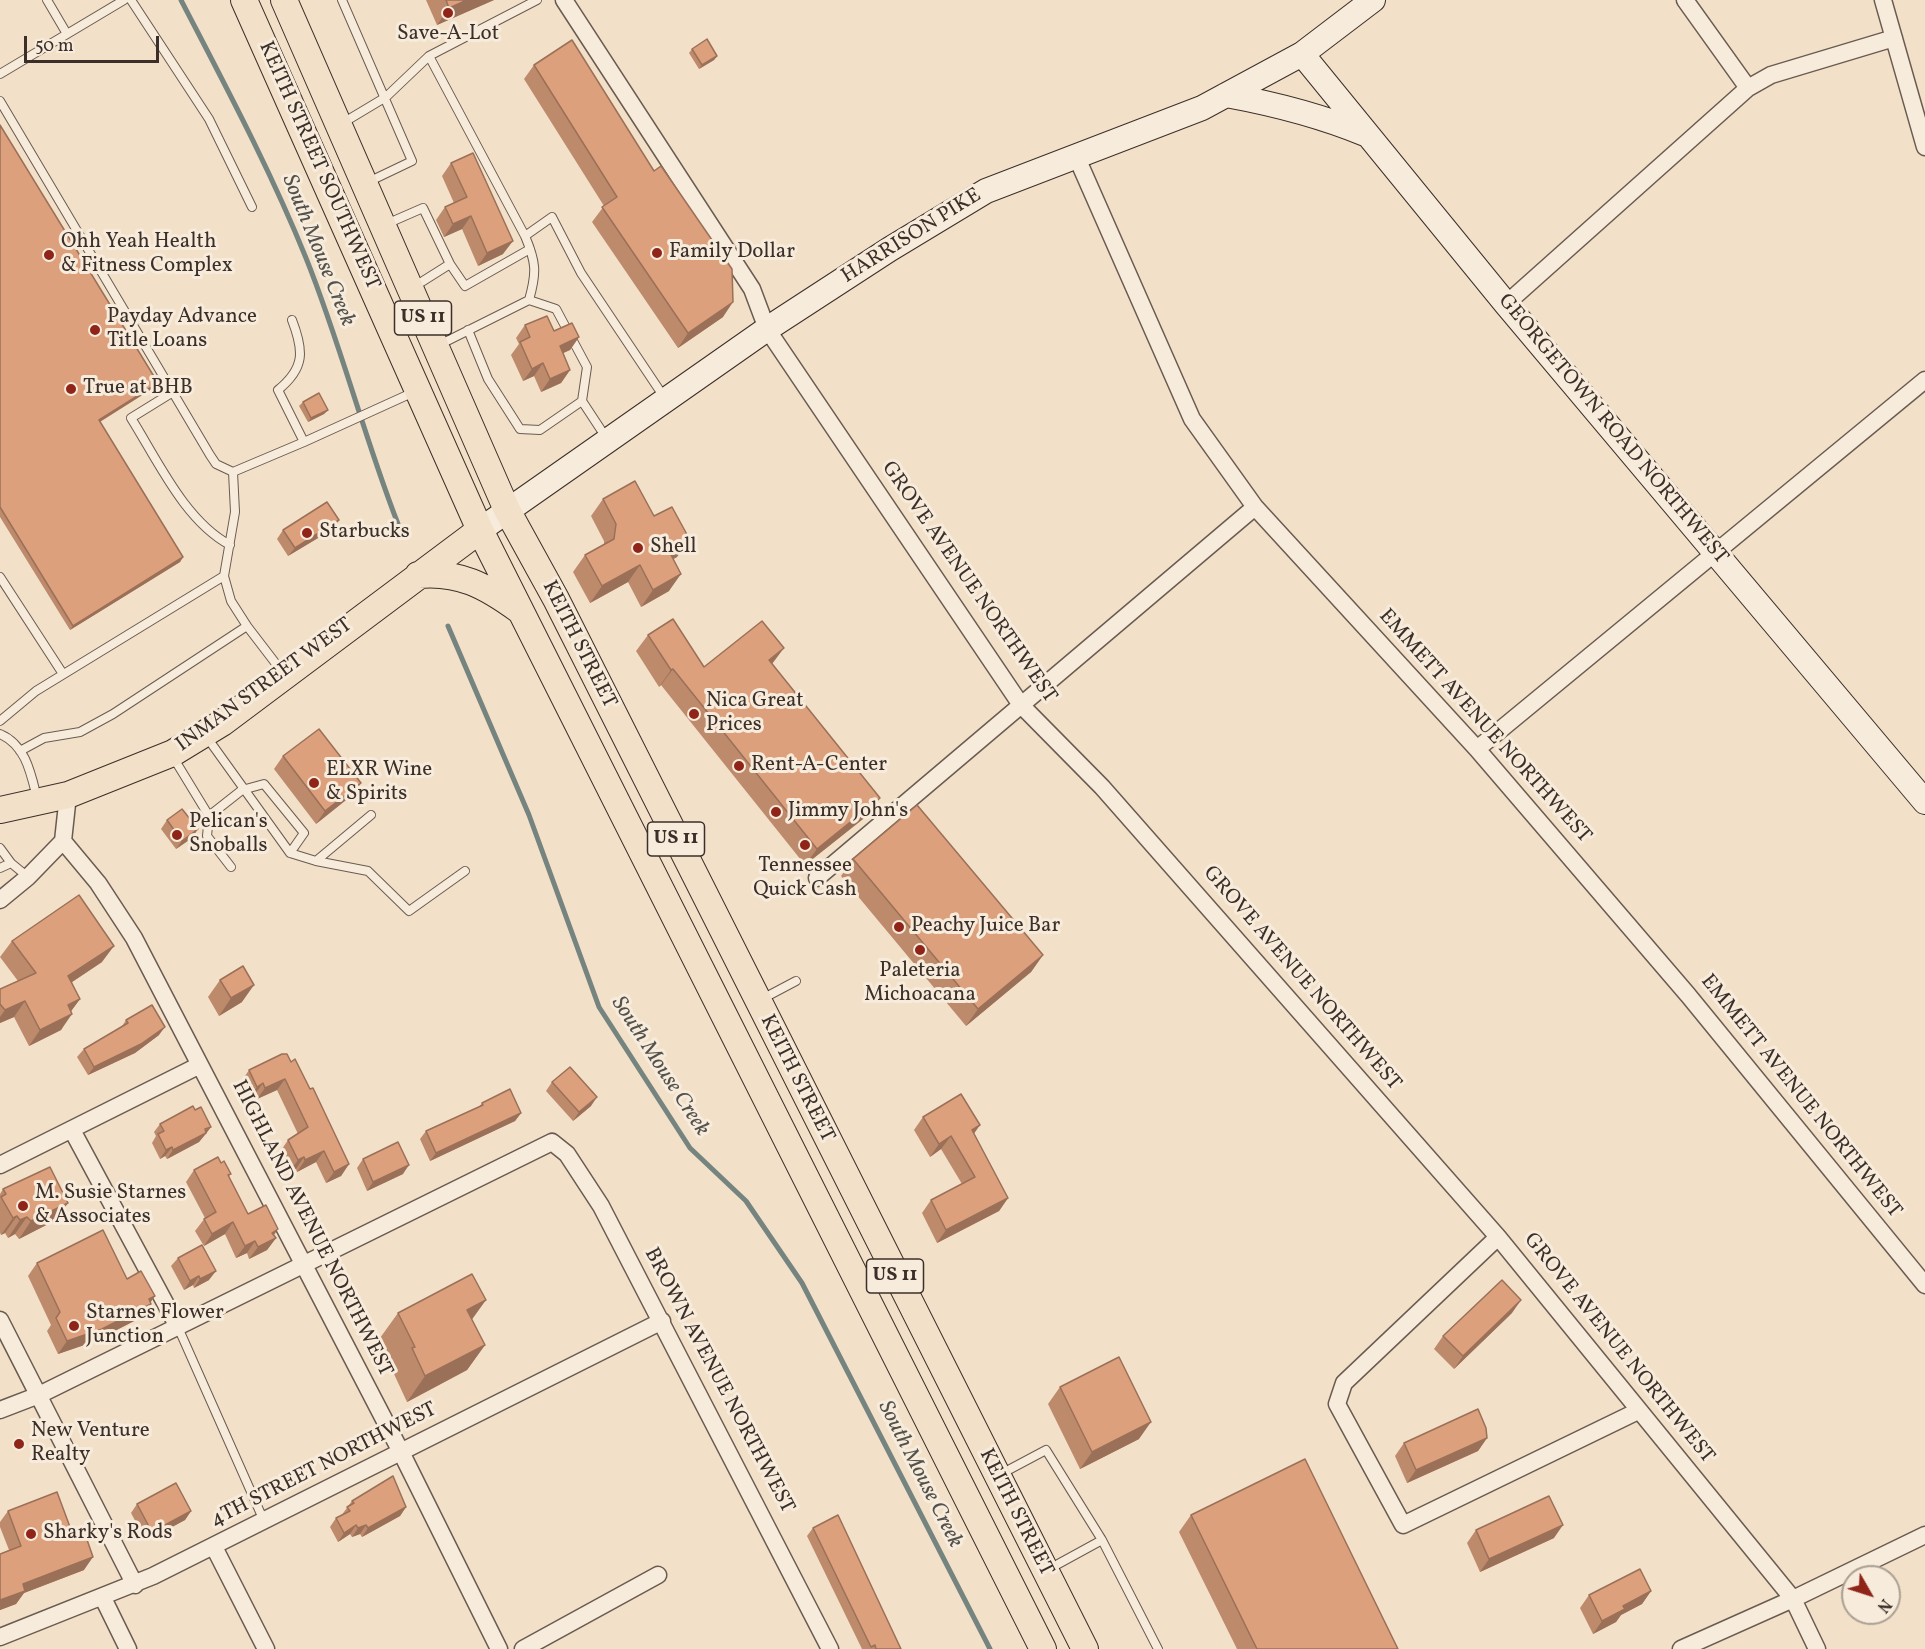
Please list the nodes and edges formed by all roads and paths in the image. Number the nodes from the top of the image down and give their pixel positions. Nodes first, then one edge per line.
1 (47, 0) edge
2 (124, 0) edge
3 (131, 0) edge
4 (244, 0) edge
5 (284, 0) edge
6 (342, 0) edge
7 (537, 0) edge
8 (564, 0) edge
9 (1373, 0) edge
10 (1685, 0) edge
11 (1883, 0) edge
12 (67, 34) junction
13 (1894, 38) junction
14 (1302, 54) junction
15 (429, 56) junction
16 (0, 74) edge
17 (1748, 88) junction
18 (1226, 95) junction
19 (386, 97) junction
20 (0, 102) edge
21 (339, 125) junction
22 (1369, 136) junction
23 (306, 139) junction
24 (1925, 147) edge
25 (1077, 158) junction
26 (364, 184) junction
27 (252, 207) dead end
28 (384, 225) junction
29 (525, 236) junction
30 (530, 249) junction
31 (450, 264) junction
32 (410, 289) junction
33 (529, 300) junction
34 (1506, 304) junction
35 (292, 320) dead end
36 (767, 329) junction
37 (468, 330) junction
38 (436, 347) junction
39 (1925, 380) edge
40 (418, 390) junction
41 (173, 392) junction
42 (666, 399) junction
43 (582, 401) junction
44 (608, 440) junction
45 (304, 442) junction
46 (234, 472) junction
47 (1255, 507) junction
48 (507, 510) junction
49 (480, 530) junction
50 (230, 545) junction
51 (1716, 555) junction
52 (418, 575) junction
53 (224, 576) junction
54 (0, 577) edge
55 (522, 613) junction
56 (247, 626) junction
57 (63, 674) junction
58 (286, 676) junction
59 (1021, 705) junction
60 (0, 721) edge
61 (0, 734) edge
62 (205, 734) junction
63 (1477, 749) junction
64 (21, 751) junction
65 (171, 754) junction
66 (242, 790) junction
67 (68, 795) junction
68 (38, 802) junction
69 (1925, 802) edge
70 (0, 810) edge
71 (371, 815) dead end
72 (209, 816) junction
73 (63, 841) junction
74 (0, 848) edge
75 (290, 853) junction
76 (316, 861) junction
77 (11, 862) junction
78 (231, 867) dead end
79 (0, 868) edge
80 (465, 872) dead end
81 (28, 877) junction
82 (817, 878) dead end
83 (0, 900) edge
84 (796, 981) dead end
85 (757, 1001) junction
86 (727, 1017) junction
87 (200, 1065) junction
88 (72, 1130) junction
89 (0, 1165) edge
90 (1498, 1237) junction
91 (304, 1264) junction
92 (1925, 1285) edge
93 (0, 1320) edge
94 (662, 1321) junction
95 (177, 1325) junction
96 (39, 1395) junction
97 (0, 1410) edge
98 (1638, 1411) junction
99 (401, 1452) junction
100 (997, 1477) junction
101 (264, 1521) junction
102 (1925, 1535) edge
103 (1102, 1540) junction
104 (214, 1547) junction
105 (1045, 1571) junction
106 (658, 1575) dead end
107 (135, 1585) junction
108 (1012, 1588) junction
109 (103, 1598) junction
110 (1793, 1599) junction
111 (0, 1637) edge
112 (128, 1649) edge
113 (266, 1649) edge
114 (499, 1649) edge
115 (523, 1649) edge
116 (830, 1649) edge
117 (1043, 1649) edge
118 (1085, 1649) edge
119 (1158, 1649) edge
120 (1681, 1649) edge
121 (1817, 1649) edge

1 - 12 lane
2 - 12 lane
3 - 27 lane
4 - 23 main road, KEITH STREET SOUTHWEST / US 11
5 - 21 main road, KEITH STREET SOUTHWEST / US 11
6 - 19 lane
7 - 15 lane
8 - 36 street, GROVE AVENUE NORTHWEST
9 - 14 main road, HARRISON PIKE
10 - 17 street
11 - 13 street
12 - 16 lane
13 - 17 street
13 - 24 street
14 - 18 main road, HARRISON PIKE
14 - 22 main road, GEORGETOWN ROAD NORTHWEST
15 - 19 lane
15 - 29 lane
17 - 34 street
18 - 22 main road
18 - 25 main road, HARRISON PIKE
19 - 21 lane
19 - 26 lane
20 - 41 lane
21 - 23 main road
21 - 26 main road, KEITH STREET SOUTHWEST / US 11
22 - 34 main road, GEORGETOWN ROAD NORTHWEST
23 - 40 main road, KEITH STREET SOUTHWEST / US 11
25 - 36 main road, HARRISON PIKE
25 - 47 street, EMMETT AVENUE NORTHWEST
26 - 28 main road, KEITH STREET SOUTHWEST / US 11
28 - 31 lane
28 - 32 main road, KEITH STREET SOUTHWEST / US 11
29 - 30 lane
29 - 42 lane
30 - 31 lane
30 - 33 lane
31 - 32 lane
32 - 38 main road, KEITH STREET SOUTHWEST / US 11
33 - 37 lane
33 - 43 lane
34 - 51 main road, GEORGETOWN ROAD NORTHWEST
35 - 45 lane
36 - 42 main road, HARRISON PIKE
36 - 59 street, GROVE AVENUE NORTHWEST
37 - 38 lane
37 - 43 lane
38 - 48 main road, KEITH STREET SOUTHWEST / US 11
39 - 51 street
40 - 45 lane
40 - 49 main road, KEITH STREET SOUTHWEST / US 11
41 - 46 lane
41 - 50 lane
42 - 44 main road, HARRISON PIKE
43 - 44 lane
44 - 48 main road, HARRISON PIKE
45 - 46 lane
46 - 50 lane
47 - 59 street
47 - 63 street, EMMETT AVENUE NORTHWEST
48 - 49 main road, HARRISON PIKE
48 - 85 main road, KEITH STREET / US 11
49 - 52 main road, INMAN STREET WEST
49 - 55 main road, KEITH STREET / US 11
50 - 53 lane
51 - 63 street
51 - 69 main road, GEORGETOWN ROAD NORTHWEST
52 - 55 main road
52 - 58 main road, INMAN STREET WEST
53 - 56 lane
53 - 57 lane
54 - 57 lane
55 - 86 main road, KEITH STREET / US 11
56 - 58 lane
56 - 64 lane
57 - 60 lane
58 - 62 main road, INMAN STREET WEST
59 - 82 street
59 - 90 street, GROVE AVENUE NORTHWEST
61 - 64 lane
62 - 65 main road, INMAN STREET WEST
62 - 66 lane
63 - 92 street, EMMETT AVENUE NORTHWEST
64 - 68 lane
65 - 67 main road, INMAN STREET WEST
65 - 72 lane
66 - 72 lane
66 - 75 lane
66 - 75 lane
67 - 68 main road, INMAN STREET WEST
67 - 73 street
68 - 70 main road, INMAN STREET WEST
71 - 76 lane
72 - 78 lane
73 - 81 street
73 - 87 street, HIGHLAND AVENUE NORTHWEST
74 - 77 lane
75 - 76 lane
76 - 80 lane
77 - 79 lane
77 - 81 lane
81 - 83 street
84 - 85 lane
85 - 86 main road
85 - 100 main road, KEITH STREET / US 11
86 - 108 main road, KEITH STREET / US 11
87 - 88 street
87 - 91 street, HIGHLAND AVENUE NORTHWEST
88 - 89 street
88 - 95 street
90 - 98 street, GROVE AVENUE NORTHWEST
90 - 98 street
91 - 94 street, BROWN AVENUE NORTHWEST
91 - 95 street
91 - 99 street, HIGHLAND AVENUE NORTHWEST
93 - 96 street
94 - 99 street, 4TH STREET NORTHWEST
94 - 116 street, BROWN AVENUE NORTHWEST
95 - 96 street
95 - 101 lane
96 - 97 street
96 - 107 street
98 - 110 street, GROVE AVENUE NORTHWEST
99 - 101 street, 4TH STREET NORTHWEST
99 - 114 street, HIGHLAND AVENUE NORTHWEST
100 - 103 lane
100 - 105 main road, KEITH STREET / US 11
101 - 104 street, 4TH STREET NORTHWEST
102 - 110 street
103 - 105 lane
103 - 119 lane
104 - 107 street, 4TH STREET NORTHWEST
104 - 113 street
105 - 108 main road
105 - 118 main road, KEITH STREET / US 11
106 - 115 street
107 - 109 street, 4TH STREET NORTHWEST
108 - 117 main road, KEITH STREET / US 11
109 - 111 street, 4TH STREET NORTHWEST
109 - 112 street
110 - 120 street
110 - 121 street, GROVE AVENUE NORTHWEST

